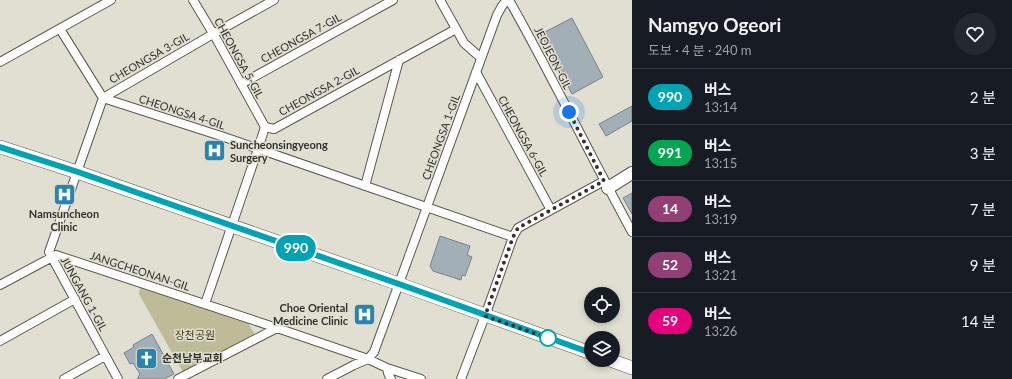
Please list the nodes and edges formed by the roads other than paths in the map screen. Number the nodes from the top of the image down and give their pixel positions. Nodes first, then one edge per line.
1 (111, 0) edge
2 (193, 0) edge
3 (274, 0) edge
4 (393, 0) edge
5 (440, 0) edge
6 (508, 0) edge
7 (60, 29) junction
8 (456, 29) junction
9 (213, 34) junction
10 (481, 58) junction
11 (399, 60) junction
12 (0, 62) edge
13 (476, 72) junction
14 (241, 84) junction
15 (103, 98) junction
16 (265, 127) junction
17 (0, 147) edge
18 (258, 149) junction
19 (78, 172) junction
20 (632, 173) edge
21 (606, 185) junction
22 (365, 186) junction
23 (427, 207) junction
24 (551, 210) junction
25 (231, 226) junction
26 (632, 232) edge
27 (513, 237) junction
28 (52, 257) junction
29 (399, 284) junction
30 (0, 286) edge
31 (75, 299) junction
32 (205, 304) junction
33 (485, 316) junction
34 (277, 328) junction
35 (0, 341) edge
36 (584, 351) edge
37 (105, 356) junction
38 (368, 359) junction
39 (620, 364) edge
40 (387, 368) junction
41 (632, 368) edge
42 (64, 379) edge
43 (118, 379) edge
44 (178, 379) edge
45 (327, 379) edge
46 (391, 379) edge
47 (421, 379) edge
48 (461, 379) edge

1 - 7 street
2 - 9 street, CHEONGSA 5-GIL
3 - 9 street, CHEONGSA 3-GIL
4 - 14 street, CHEONGSA 7-GIL
5 - 8 street
6 - 10 street, CHEONGSA 1-GIL
6 - 21 street, JEOJEON-GIL
7 - 12 street
7 - 15 street
8 - 10 street
8 - 11 street, CHEONGSA 2-GIL
9 - 14 street, CHEONGSA 5-GIL
9 - 15 street, CHEONGSA 3-GIL
10 - 13 street, CHEONGSA 1-GIL
11 - 16 street, CHEONGSA 2-GIL
11 - 22 street
13 - 23 street, CHEONGSA 1-GIL
13 - 24 street, CHEONGSA 6-GIL
14 - 16 street, CHEONGSA 5-GIL
15 - 18 street, CHEONGSA 4-GIL
15 - 19 street, CHEONGSA 3-GIL
16 - 18 street
17 - 19 main road
18 - 22 street, CHEONGSA 4-GIL
18 - 25 street
19 - 25 main road
19 - 28 street, JUNGANG 1-GIL
20 - 21 street
21 - 24 street
21 - 26 street, JEOJEON-GIL
22 - 23 street, CHEONGSA 4-GIL
23 - 27 street, CHEONGSA 4-GIL
23 - 29 street, CHEONGSA 1-GIL
24 - 27 street
25 - 29 main road
25 - 32 street
27 - 33 street
28 - 30 street
28 - 31 street, JUNGANG 1-GIL
28 - 32 street, JANGCHEONAN-GIL
29 - 33 main road
29 - 38 street, CHEONGSA 1-GIL
31 - 35 street
31 - 37 street, JUNGANG 1-GIL
32 - 34 street, JANGCHEONAN-GIL
33 - 36 main road
33 - 48 street
34 - 38 street, JANGCHEONAN-GIL
34 - 44 street
37 - 42 street
37 - 43 street, JUNGANG 1-GIL
38 - 40 street, JANGCHEONAN-GIL
38 - 45 street
39 - 41 main road
40 - 46 street
40 - 47 street, JANGCHEONAN-GIL

